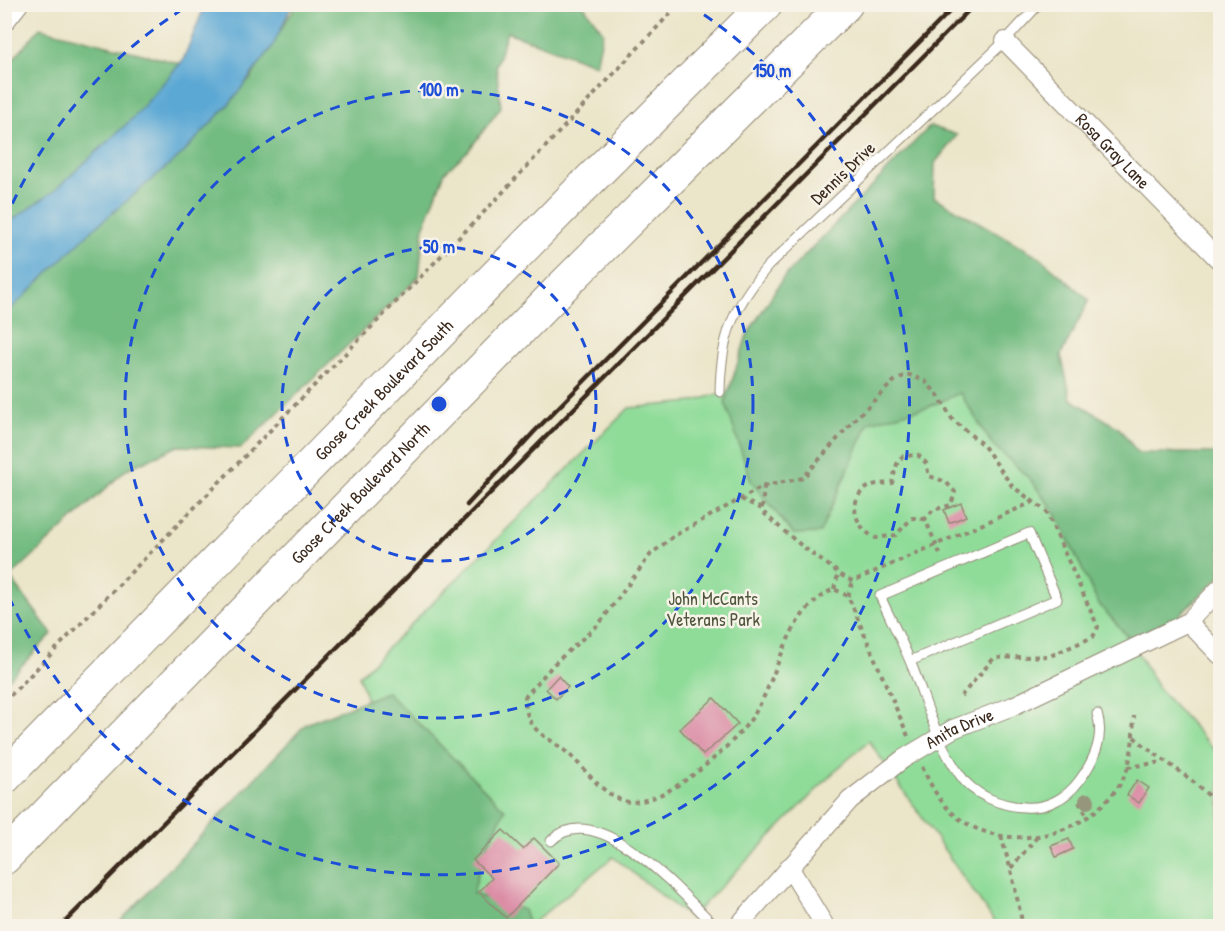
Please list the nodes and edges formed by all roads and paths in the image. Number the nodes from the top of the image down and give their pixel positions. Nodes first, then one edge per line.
1 (19, 4) edge
2 (679, 4) edge
3 (766, 4) edge
4 (846, 4) edge
5 (1039, 4) edge
6 (4, 23) edge
7 (1005, 41) junction
8 (1221, 261) edge
9 (720, 392) dead end
10 (764, 486) junction
11 (741, 499) junction
12 (1034, 502) junction
13 (762, 509) junction
14 (925, 519) junction
15 (936, 545) junction
16 (946, 567) junction
17 (838, 576) junction
18 (853, 581) junction
19 (1221, 588) edge
20 (834, 589) junction
21 (848, 596) junction
22 (1188, 622) junction
23 (1221, 655) edge
24 (910, 661) junction
25 (961, 696) dead end
26 (4, 702) edge
27 (1097, 714) dead end
28 (1134, 716) dead end
29 (940, 736) junction
30 (1133, 736) junction
31 (915, 752) junction
32 (1165, 762) junction
33 (1128, 767) junction
34 (4, 778) edge
35 (1221, 808) edge
36 (1001, 836) junction
37 (1037, 837) junction
38 (551, 841) dead end
39 (4, 858) edge
40 (789, 867) junction
41 (1011, 869) junction
42 (715, 927) edge
43 (738, 927) edge
44 (825, 927) edge
45 (1023, 927) edge

1 - 6 street
2 - 26 path
3 - 34 highway, Goose Creek Boulevard South
4 - 39 highway, Goose Creek Boulevard North
5 - 7 lane, Dennis Drive
7 - 8 street, Rosa Gray Lane
7 - 9 lane, Dennis Drive
10 - 11 path
10 - 12 path
10 - 13 path
11 - 13 path
11 - 20 path
12 - 15 path
12 - 25 path
13 - 17 path
14 - 14 path
14 - 15 path
15 - 16 path
15 - 18 path
16 - 24 lane
16 - 24 lane
17 - 18 path
17 - 20 path
18 - 21 path
19 - 22 street, Anita Drive
20 - 21 path
21 - 31 path
22 - 23 street
22 - 29 street, Anita Drive
24 - 29 lane
27 - 29 lane
28 - 30 path
29 - 31 street, Anita Drive
30 - 32 path
30 - 33 path
31 - 36 path
31 - 40 street, Anita Drive
32 - 33 path
32 - 35 path
33 - 37 path
36 - 37 path
36 - 41 path
37 - 41 path
38 - 42 lane
40 - 43 street, Anita Drive
40 - 44 street
41 - 45 path

